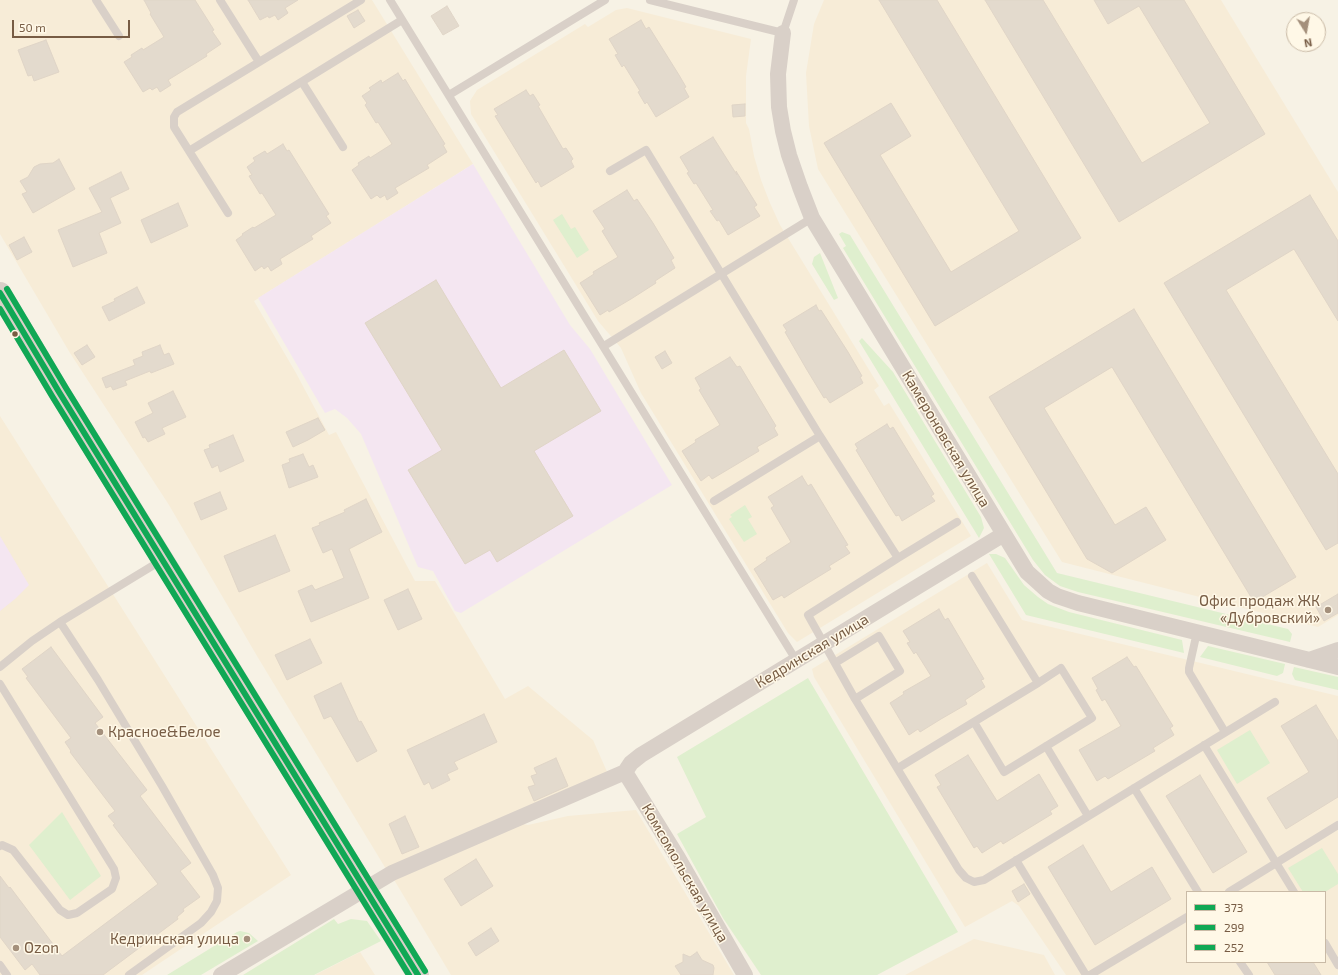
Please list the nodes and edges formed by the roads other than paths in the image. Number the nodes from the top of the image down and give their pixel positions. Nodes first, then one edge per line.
1 (96, 0) edge
2 (220, 0) edge
3 (361, 0) edge
4 (390, 0) edge
5 (605, 0) edge
6 (651, 0) edge
7 (794, 0) edge
8 (402, 20) junction
9 (783, 33) junction
10 (119, 36) dead end
11 (259, 62) junction
12 (302, 82) junction
13 (449, 95) junction
14 (343, 147) dead end
15 (189, 151) junction
16 (610, 171) dead end
17 (228, 213) dead end
18 (812, 218) junction
19 (722, 273) junction
20 (0, 293) edge
21 (604, 346) junction
22 (820, 436) junction
23 (714, 501) dead end
24 (957, 522) dead end
25 (1004, 534) junction
26 (898, 558) junction
27 (163, 560) junction
28 (972, 576) dead end
29 (60, 622) junction
30 (1197, 632) junction
31 (823, 644) junction
32 (1338, 650) edge
33 (796, 660) junction
34 (1309, 660) junction
35 (835, 663) junction
36 (0, 667) edge
37 (1338, 668) edge
38 (1038, 682) junction
39 (0, 684) edge
40 (855, 699) junction
41 (1275, 702) dead end
42 (974, 722) junction
43 (1225, 732) junction
44 (1204, 745) junction
45 (1046, 746) junction
46 (898, 768) junction
47 (625, 772) junction
48 (1134, 788) junction
49 (1088, 816) junction
50 (1338, 825) edge
51 (0, 846) edge
52 (1016, 860) junction
53 (1276, 863) junction
54 (365, 888) junction
55 (1197, 891) edge
56 (1231, 891) edge
57 (1293, 891) edge
58 (1186, 918) edge
59 (1326, 945) edge
60 (1241, 963) edge
61 (0, 965) edge
62 (1338, 965) edge
63 (8, 975) edge
64 (129, 975) edge
65 (221, 975) edge
66 (418, 975) edge
67 (744, 975) edge
68 (1086, 975) edge
69 (1090, 975) edge
70 (1249, 975) edge

1 - 10 lane
2 - 11 lane
3 - 11 lane
4 - 8 lane
5 - 13 lane
6 - 9 lane
7 - 9 lane, Камероновская улица
8 - 12 lane
8 - 13 lane
9 - 18 street, Камероновская улица
11 - 15 lane
12 - 14 lane
12 - 15 lane
13 - 21 lane
15 - 17 lane
16 - 19 lane
18 - 19 lane
18 - 25 street, Камероновская улица
19 - 21 lane
19 - 22 lane
20 - 27 street
21 - 33 lane
22 - 23 lane
22 - 26 lane
24 - 26 lane
25 - 30 street, Камероновская улица
25 - 31 street, Кедринская улица
26 - 31 lane
27 - 29 lane
27 - 54 street
28 - 38 lane
29 - 36 lane
29 - 64 lane
30 - 34 street, Камероновская улица
30 - 43 lane
31 - 33 street, Кедринская улица
31 - 35 lane
32 - 34 street
33 - 47 street, Кедринская улица
34 - 37 street, Камероновская улица
35 - 40 lane
35 - 40 lane
38 - 42 lane
38 - 45 lane
39 - 51 lane
40 - 46 lane
41 - 43 lane
42 - 45 lane
42 - 46 lane
43 - 44 lane
44 - 48 lane
44 - 53 lane
45 - 49 lane
46 - 52 lane
47 - 54 street
47 - 67 street, Комсомольская улица
48 - 49 lane
48 - 55 lane
49 - 52 lane
50 - 53 lane
52 - 68 lane
53 - 56 lane
53 - 57 lane
54 - 65 street
54 - 66 street
58 - 69 lane
59 - 62 lane
60 - 70 lane
61 - 63 lane

